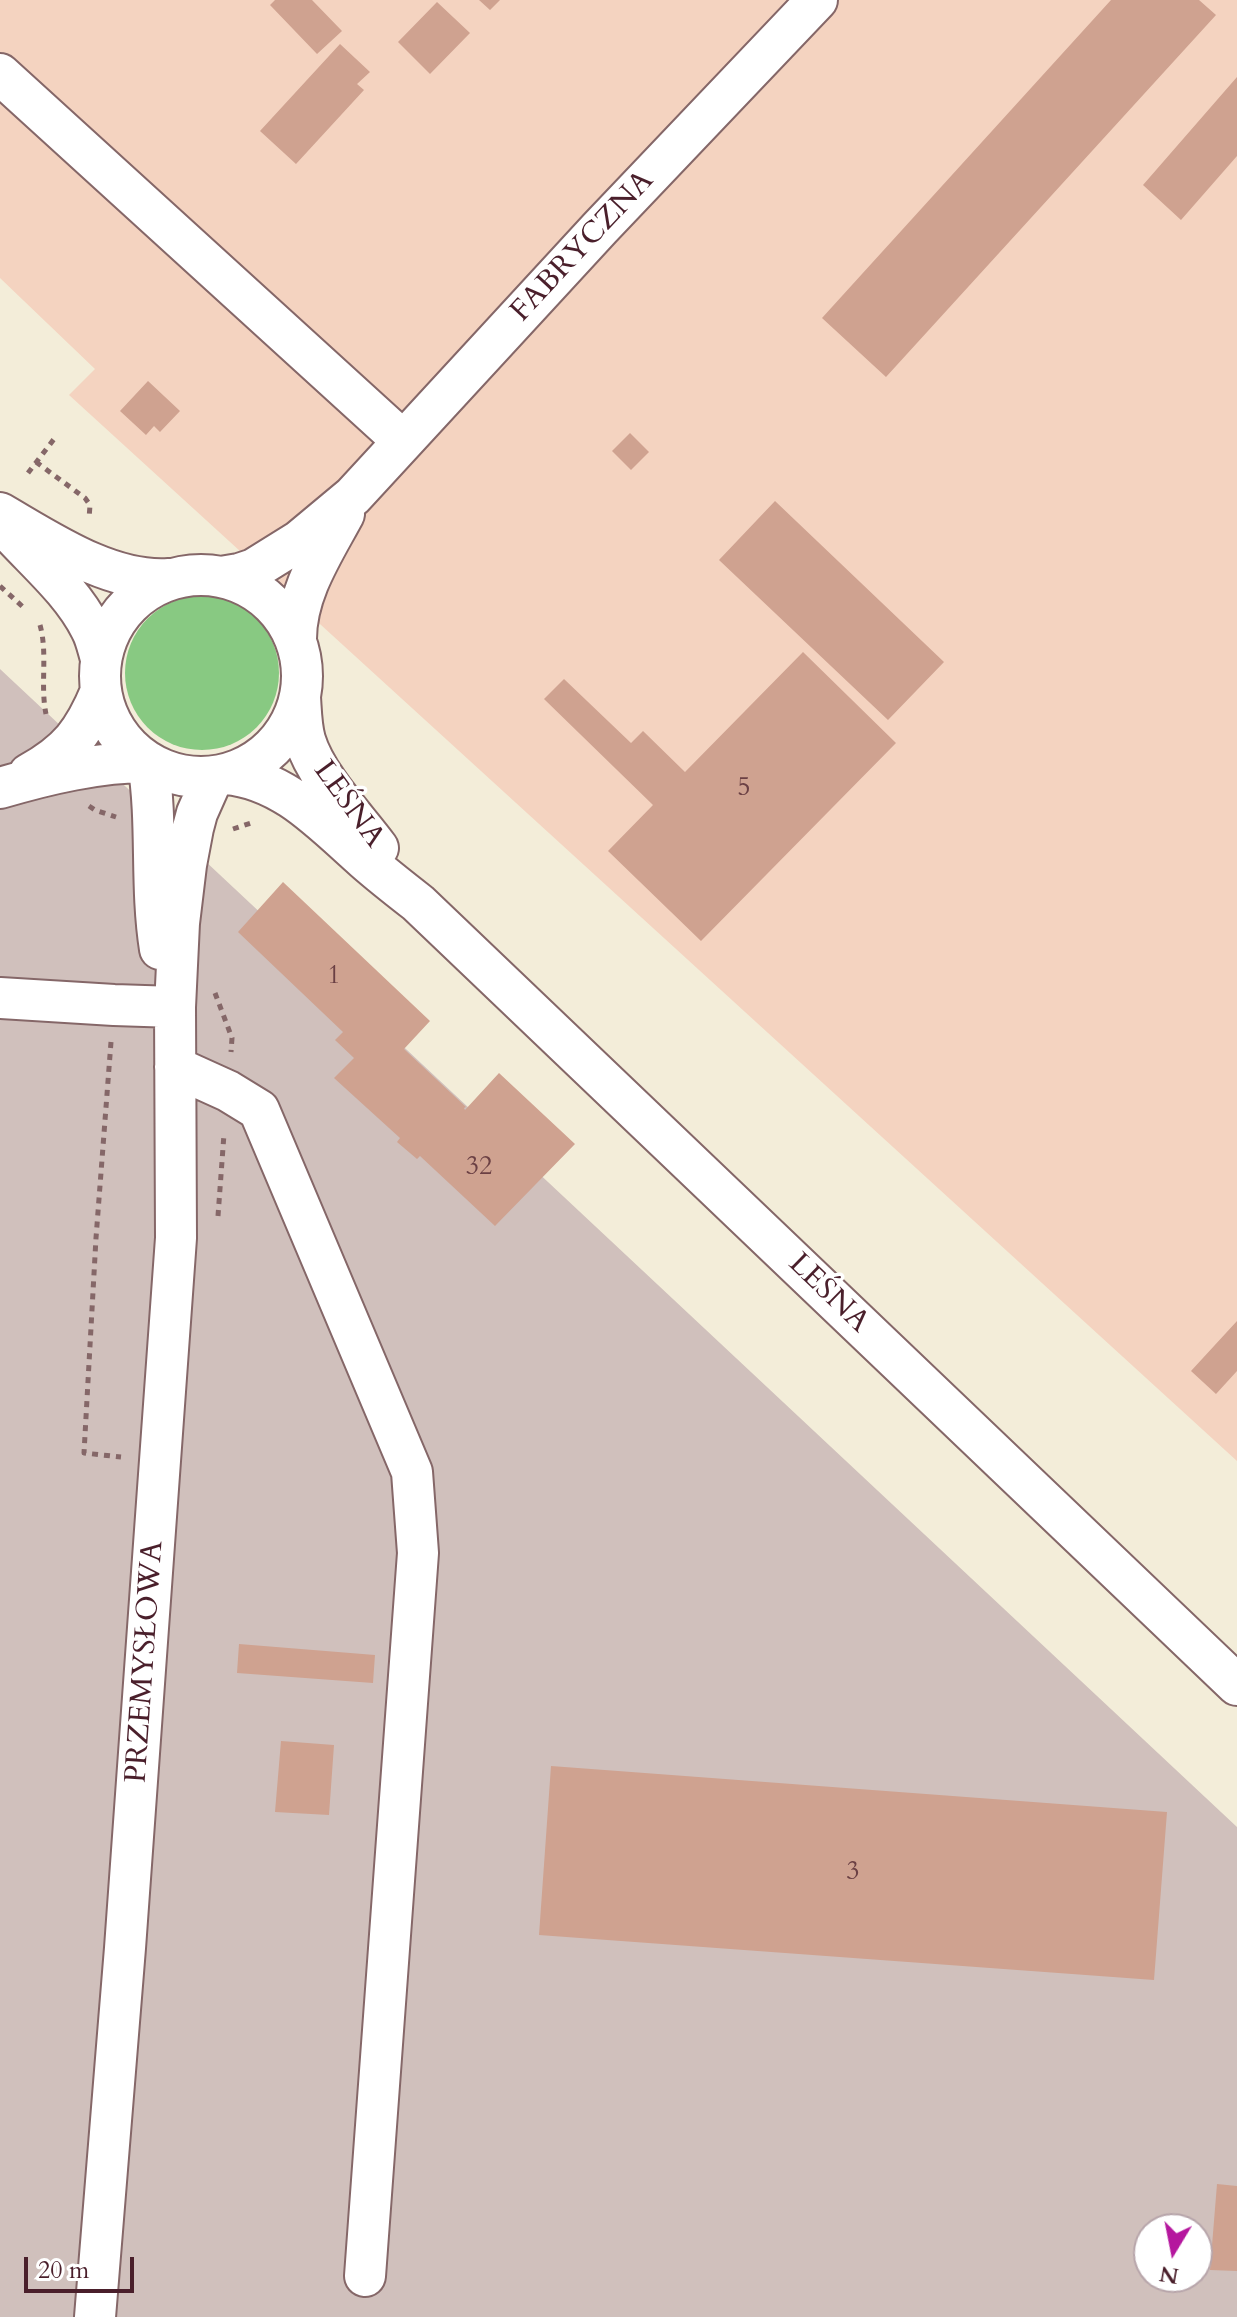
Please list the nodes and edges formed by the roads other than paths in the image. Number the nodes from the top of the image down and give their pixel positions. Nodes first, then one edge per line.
1 (817, 0) edge
2 (0, 74) edge
3 (403, 441) junction
4 (353, 496) junction
5 (0, 513) edge
6 (0, 521) edge
7 (221, 577) junction
8 (169, 579) junction
9 (296, 639) junction
10 (101, 675) junction
11 (300, 697) junction
12 (148, 762) junction
13 (219, 775) junction
14 (6, 786) edge
15 (418, 903) junction
16 (0, 998) edge
17 (175, 1007) junction
18 (175, 1067) junction
19 (1237, 1685) edge
20 (365, 2276) dead end
21 (95, 2317) edge

1 - 3 street, FABRYCZNA
2 - 3 street
3 - 4 street, FABRYCZNA
4 - 7 street, FABRYCZNA
4 - 9 street, FABRYCZNA
5 - 8 street
6 - 10 street
7 - 8 street
7 - 9 street
8 - 10 street
9 - 11 street
10 - 12 street
10 - 14 street
11 - 13 street
11 - 15 street, LEŚNA
12 - 13 street
12 - 14 street
12 - 17 street, PRZEMYSŁOWA
13 - 15 street, LEŚNA
13 - 17 street, PRZEMYSŁOWA
15 - 19 street, LEŚNA
16 - 17 street
17 - 18 street, PRZEMYSŁOWA
18 - 20 street
18 - 21 street, PRZEMYSŁOWA

